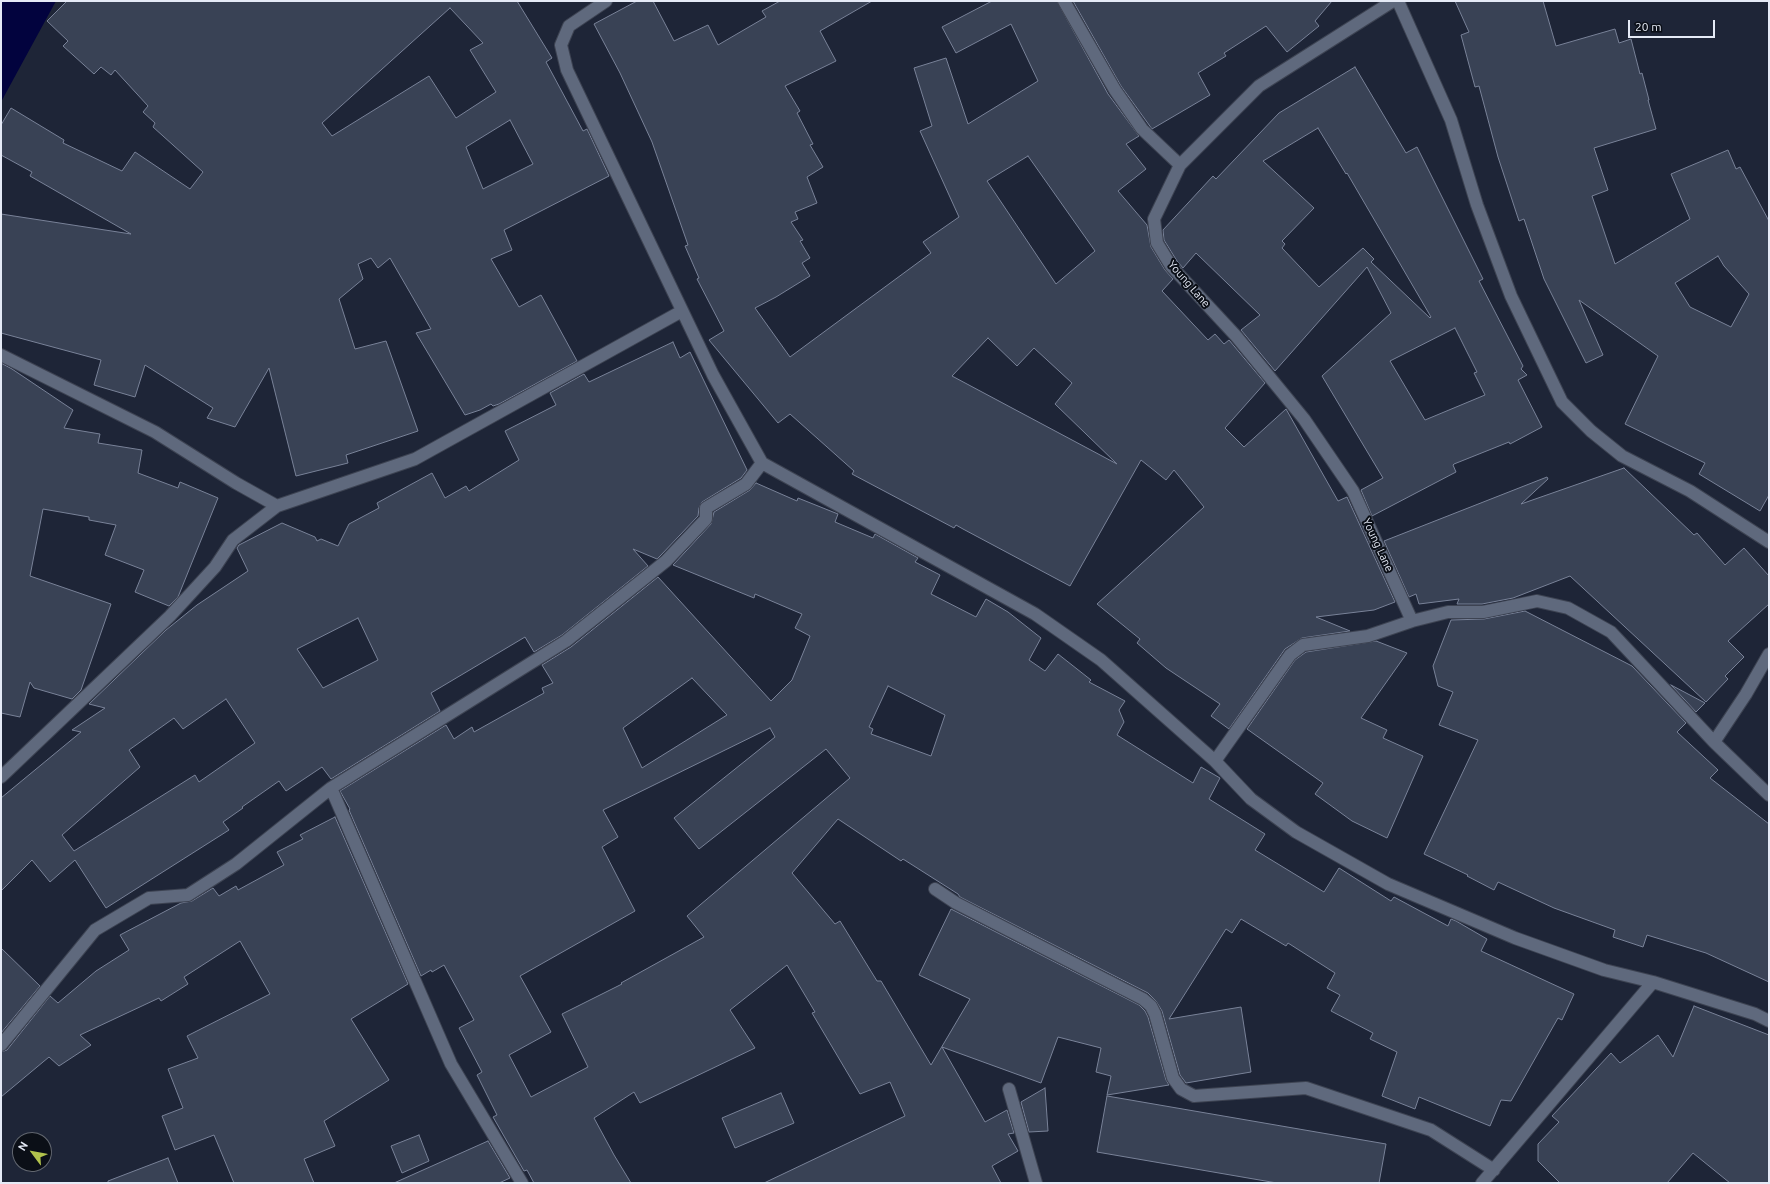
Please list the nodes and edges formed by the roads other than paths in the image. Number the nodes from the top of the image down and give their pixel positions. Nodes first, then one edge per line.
1 (606, 1) edge
2 (1064, 1) edge
3 (1393, 1) edge
4 (1398, 1) edge
5 (1180, 165) junction
6 (682, 311) junction
7 (1, 355) edge
8 (762, 463) junction
9 (277, 506) junction
10 (1769, 542) edge
11 (1412, 621) junction
12 (1769, 654) edge
13 (1714, 742) junction
14 (1215, 761) junction
15 (1, 777) edge
16 (331, 788) junction
17 (1769, 795) edge
18 (935, 889) dead end
19 (1653, 982) junction
20 (1769, 1021) edge
21 (1, 1045) edge
22 (1009, 1089) dead end
23 (1494, 1170) junction
24 (522, 1183) edge
25 (1036, 1183) edge
26 (1482, 1183) edge

1 - 6 street
2 - 5 street
3 - 5 street, Young Lane
4 - 10 street
5 - 11 street, Young Lane
6 - 8 street
6 - 9 street
7 - 9 street
8 - 14 street
8 - 16 street
9 - 15 street
11 - 13 street
11 - 14 street
12 - 13 street
13 - 17 street
14 - 19 street
16 - 21 street
16 - 24 street
18 - 23 street
19 - 20 street
19 - 23 street
22 - 25 street
23 - 26 street

